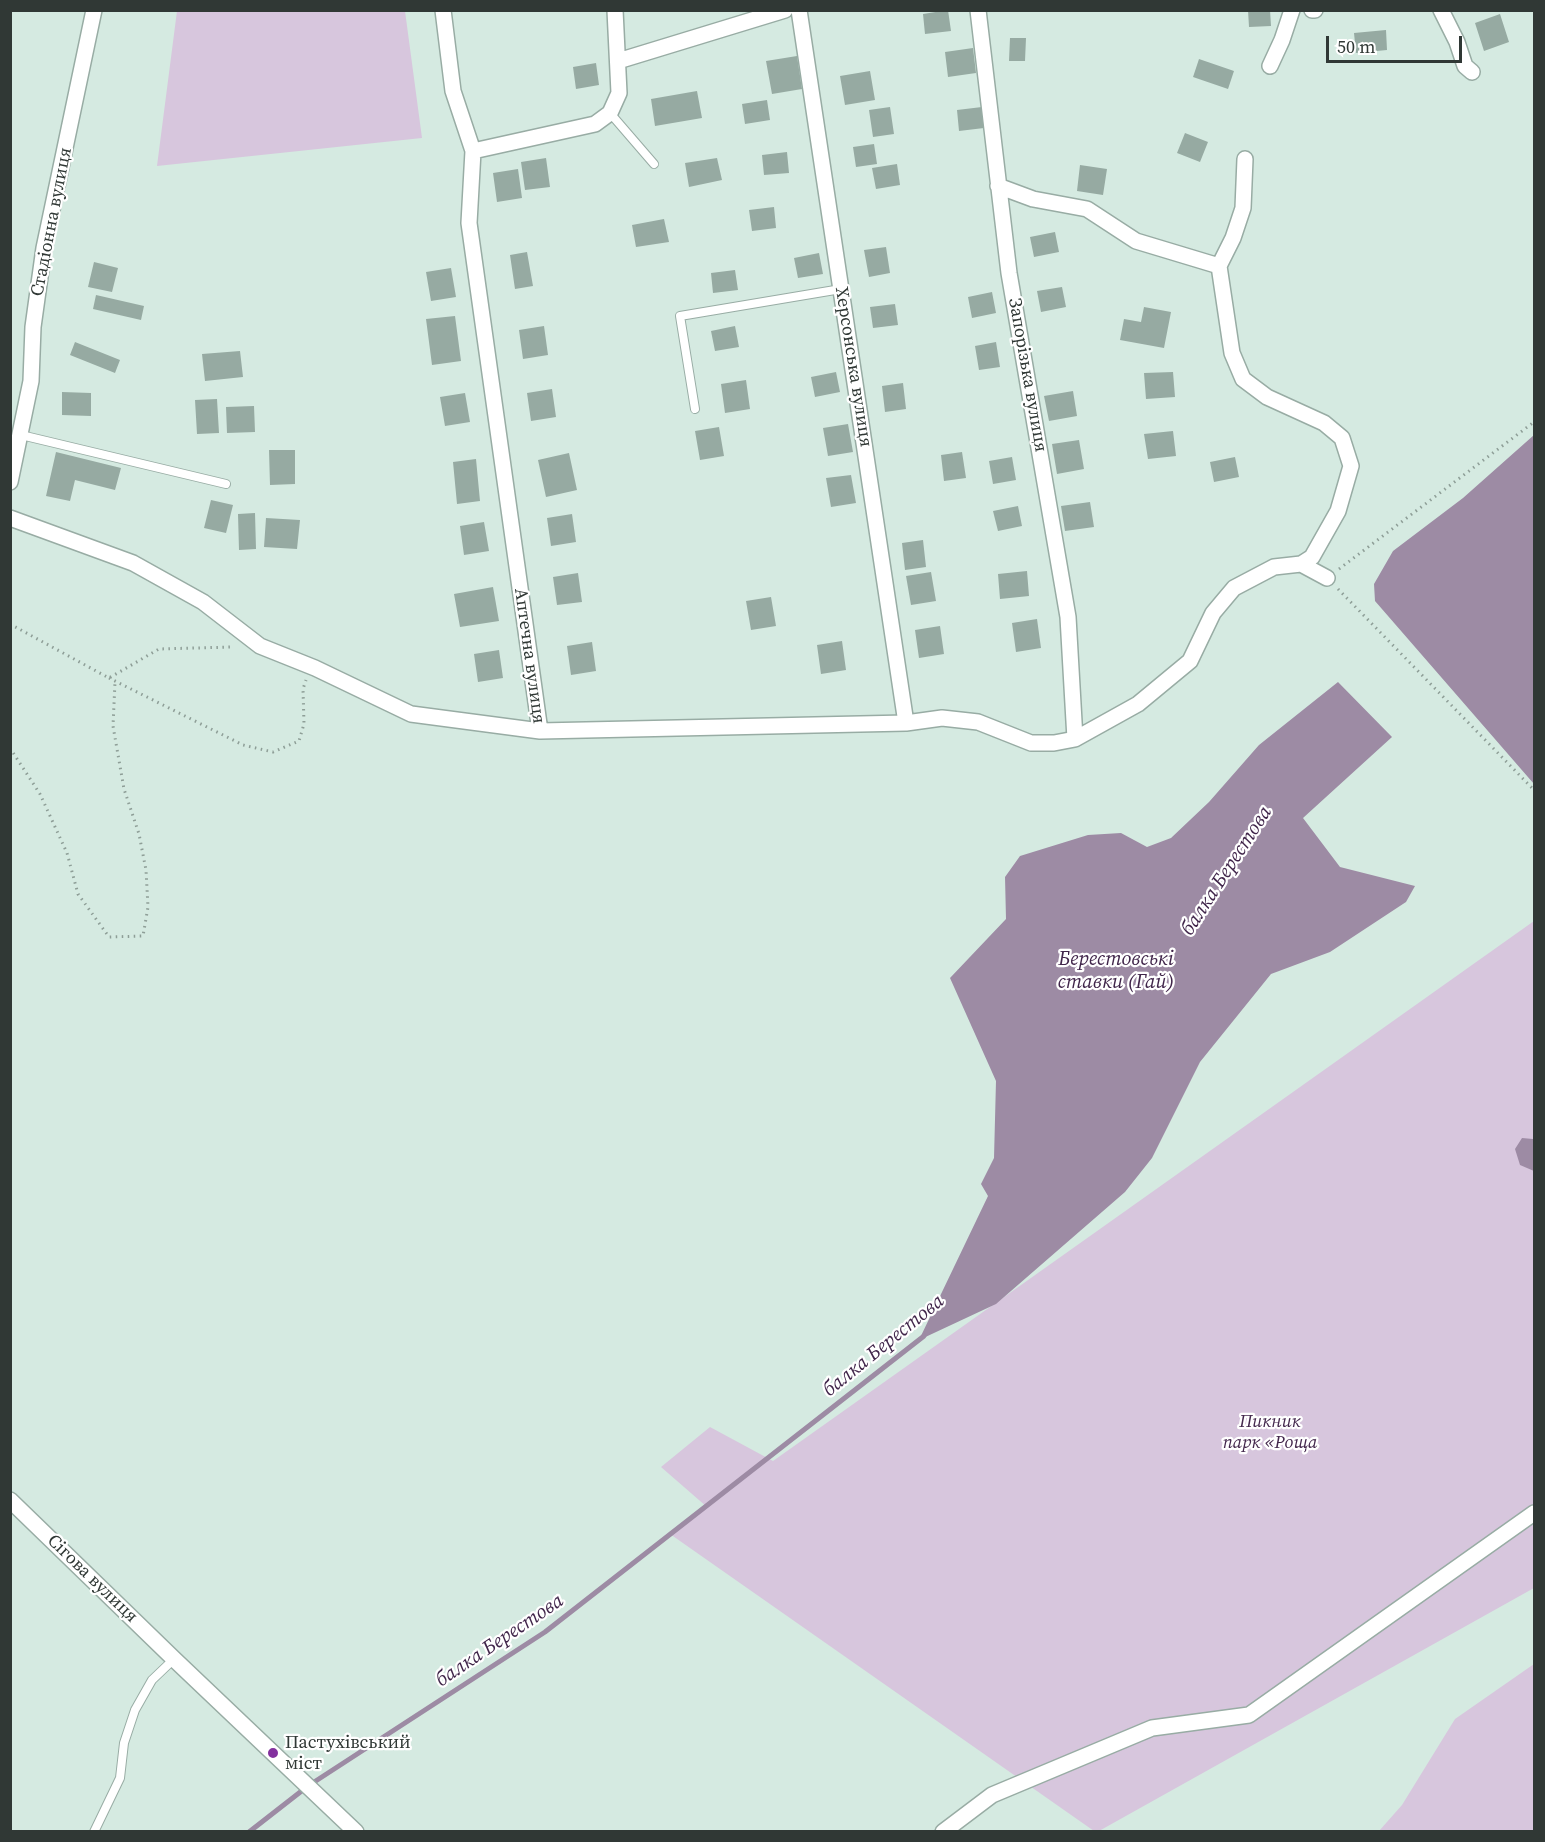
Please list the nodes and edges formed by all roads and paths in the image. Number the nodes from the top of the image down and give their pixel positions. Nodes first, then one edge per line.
1 (94, 10) edge
2 (443, 10) edge
3 (615, 10) edge
4 (785, 10) edge
5 (799, 10) edge
6 (978, 10) edge
7 (1292, 10) edge
8 (1440, 10) edge
9 (618, 61) junction
10 (1270, 66) dead end
11 (1472, 72) dead end
12 (610, 113) junction
13 (473, 151) junction
14 (1245, 159) dead end
15 (654, 164) dead end
16 (998, 186) junction
17 (1219, 266) junction
18 (841, 289) junction
19 (695, 409) dead end
20 (17, 416) edge
21 (1534, 422) edge
22 (21, 435) junction
23 (10, 482) edge
24 (226, 484) dead end
25 (10, 519) edge
26 (1301, 564) junction
27 (1327, 578) junction
28 (10, 624) edge
29 (260, 646) junction
30 (315, 668) junction
31 (108, 678) junction
32 (115, 682) junction
33 (906, 723) junction
34 (540, 731) junction
35 (1075, 739) junction
36 (10, 748) edge
37 (1534, 790) edge
38 (10, 1500) edge
39 (1534, 1513) edge
40 (174, 1659) junction
41 (94, 1832) edge
42 (356, 1832) edge
43 (943, 1832) edge

1 - 20 street, Стадіонна вулиця
2 - 13 street, Аптечна вулиця
3 - 9 street
4 - 9 street
5 - 18 street, Херсонська вулиця
6 - 16 street, Запорізька вулиця
7 - 10 street
8 - 11 street
9 - 12 street
12 - 13 street
12 - 15 lane
13 - 34 street, Аптечна вулиця
14 - 17 street
16 - 17 street
16 - 35 street, Запорізька вулиця
17 - 26 street
18 - 19 lane
18 - 33 street, Херсонська вулиця
20 - 22 street, Стадіонна вулиця
21 - 27 path
22 - 23 street, Стадіонна вулиця
22 - 24 lane
25 - 29 street, Аптечна вулиця
26 - 27 street
26 - 35 street
27 - 37 path
28 - 31 path
29 - 30 street, Аптечна вулиця
29 - 31 path
30 - 32 path
30 - 34 street, Аптечна вулиця
31 - 32 path
32 - 36 path
33 - 34 street
33 - 35 street
38 - 40 street, Сігова вулиця
39 - 43 street
40 - 41 lane
40 - 42 street, Сігова вулиця

